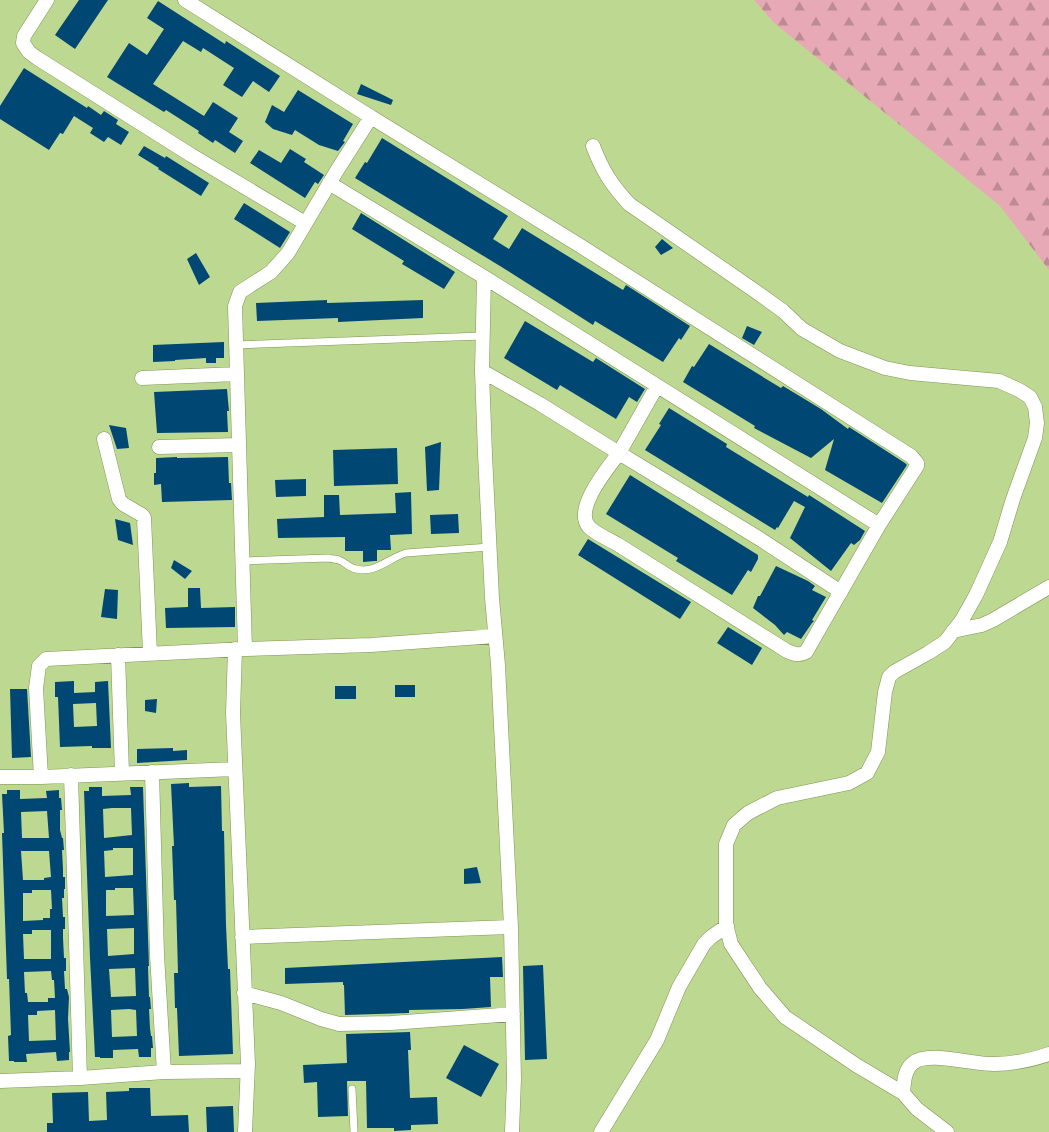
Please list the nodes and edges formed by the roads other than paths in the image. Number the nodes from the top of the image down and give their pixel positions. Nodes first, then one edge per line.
1 (46, 0) edge
2 (184, 0) edge
3 (371, 117) junction
4 (592, 146) dead end
5 (329, 183) junction
6 (304, 223) junction
7 (484, 278) junction
8 (482, 336) junction
9 (236, 345) junction
10 (482, 370) junction
11 (237, 374) junction
12 (142, 378) dead end
13 (657, 386) junction
14 (104, 439) dead end
15 (239, 445) junction
16 (159, 447) dead end
17 (619, 453) junction
18 (879, 525) junction
19 (490, 547) junction
20 (243, 561) junction
21 (1049, 587) edge
22 (841, 592) junction
23 (953, 632) junction
24 (495, 636) junction
25 (240, 649) junction
26 (150, 653) junction
27 (118, 655) junction
28 (235, 769) junction
29 (152, 772) junction
30 (122, 773) junction
31 (71, 775) junction
32 (0, 777) edge
33 (41, 777) junction
34 (727, 926) junction
35 (511, 927) junction
36 (242, 937) junction
37 (244, 993) junction
38 (513, 1014) junction
39 (1049, 1054) edge
40 (247, 1071) junction
41 (164, 1072) junction
42 (80, 1078) junction
43 (0, 1081) edge
44 (352, 1089) dead end
45 (903, 1093) junction
46 (245, 1132) edge
47 (354, 1132) edge
48 (512, 1132) edge
49 (602, 1132) edge
50 (947, 1132) edge

1 - 6 street
2 - 3 street
3 - 5 street
3 - 18 street
4 - 23 street
5 - 6 street
5 - 7 street
6 - 9 street
7 - 8 street
7 - 13 street
8 - 9 lane
8 - 10 street
9 - 11 street
10 - 17 street
10 - 19 street
11 - 12 street
11 - 15 street
13 - 17 street
13 - 18 street
14 - 26 street
15 - 16 street
15 - 20 street
17 - 22 street
17 - 22 street
18 - 22 street
19 - 20 lane
19 - 24 street
20 - 25 street
21 - 23 street
23 - 34 street
24 - 25 street
24 - 35 street
25 - 26 street
25 - 28 street
26 - 27 street
27 - 30 street
27 - 33 street
28 - 29 street
28 - 36 street
29 - 30 street
29 - 41 street
30 - 31 street
31 - 33 street
31 - 42 street
32 - 33 street
34 - 45 street
34 - 49 street
35 - 36 street
35 - 38 street
36 - 37 street
37 - 38 street
37 - 40 street
38 - 48 street
39 - 45 street
40 - 41 street
40 - 46 street
41 - 42 street
42 - 43 street
44 - 47 lane
45 - 50 street

